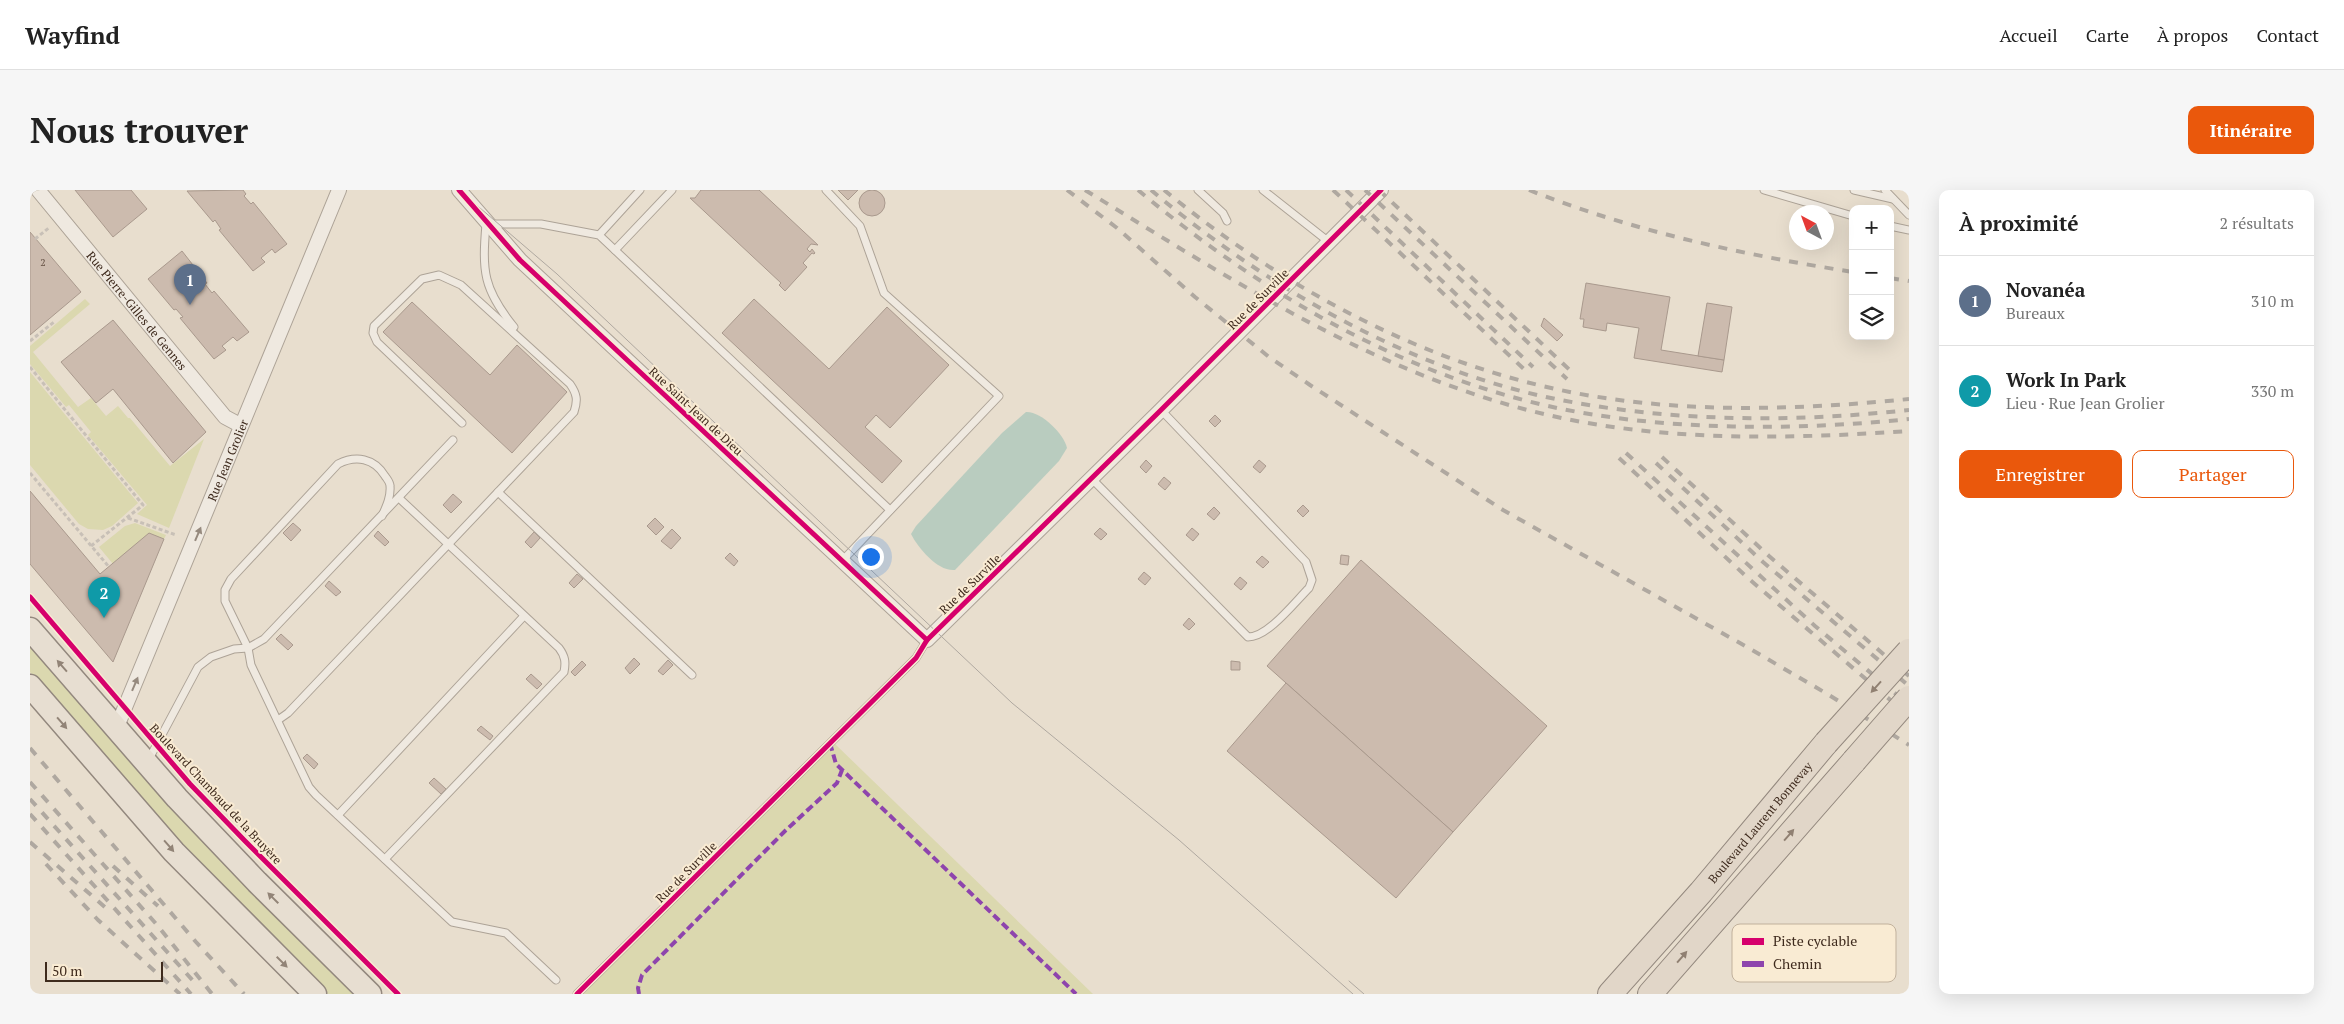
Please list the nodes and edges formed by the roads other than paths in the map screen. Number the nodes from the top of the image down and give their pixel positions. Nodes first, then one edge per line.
1 (38, 190) edge
2 (339, 190) edge
3 (459, 190) edge
4 (640, 190) edge
5 (672, 190) edge
6 (826, 190) edge
7 (1198, 190) edge
8 (1263, 190) edge
9 (1381, 190) edge
10 (1764, 190) edge
11 (1854, 190) edge
12 (1885, 190) edge
13 (1893, 198) junction
14 (1849, 215) edge
15 (1909, 215) edge
16 (1227, 221) dead end
17 (486, 224) junction
18 (1894, 227) edge
19 (1909, 230) edge
20 (599, 235) junction
21 (1329, 242) junction
22 (615, 250) junction
23 (526, 343) junction
24 (1161, 410) junction
25 (462, 422) dead end
26 (240, 425) junction
27 (454, 440) dead end
28 (1092, 479) junction
29 (498, 492) junction
30 (400, 499) junction
31 (890, 510) junction
32 (382, 516) junction
33 (449, 545) junction
34 (842, 561) junction
35 (524, 616) junction
36 (30, 629) edge
37 (927, 640) junction
38 (248, 648) junction
39 (1909, 651) edge
40 (692, 675) dead end
41 (30, 686) edge
42 (1909, 698) edge
43 (278, 720) junction
44 (116, 729) junction
45 (146, 763) junction
46 (338, 815) junction
47 (384, 859) junction
48 (556, 980) dead end
49 (315, 994) edge
50 (370, 994) edge
51 (577, 994) edge
52 (1610, 994) edge
53 (1650, 994) edge

1 - 26 street, Rue Pierre-Gilles de Gennes
2 - 26 street, Rue Jean Grolier
3 - 17 street, Rue Saint-Jean de Dieu
4 - 20 lane
5 - 22 lane
6 - 31 lane
7 - 16 lane
8 - 21 lane
9 - 21 street, Rue de Surville
10 - 14 lane
11 - 13 lane
12 - 13 lane
13 - 15 lane
17 - 20 lane
17 - 23 lane
17 - 34 street, Rue Saint-Jean de Dieu
18 - 19 lane
20 - 22 lane
21 - 24 street, Rue de Surville
22 - 31 lane
23 - 25 lane
23 - 29 lane
24 - 28 street, Rue de Surville
24 - 28 lane
44 -> 26 street, Rue Jean Grolier
27 - 30 lane
28 - 37 street, Rue de Surville
29 - 33 lane
29 - 40 lane
30 - 32 lane
30 - 33 lane
31 - 34 lane
32 - 38 lane
32 - 38 lane
33 - 35 lane
33 - 43 lane
34 - 37 street, Rue Saint-Jean de Dieu
35 - 46 lane
35 - 47 lane
44 -> 36 main road
37 - 51 lane, Rue de Surville
38 - 43 lane
38 - 45 lane
39 -> 52 highway, Boulevard Laurent Bonnevay, bridge
41 -> 49 main road
53 -> 42 highway, bridge
43 - 46 lane
44 - 45 main road
50 -> 45 main road
46 - 47 lane
47 - 48 lane

